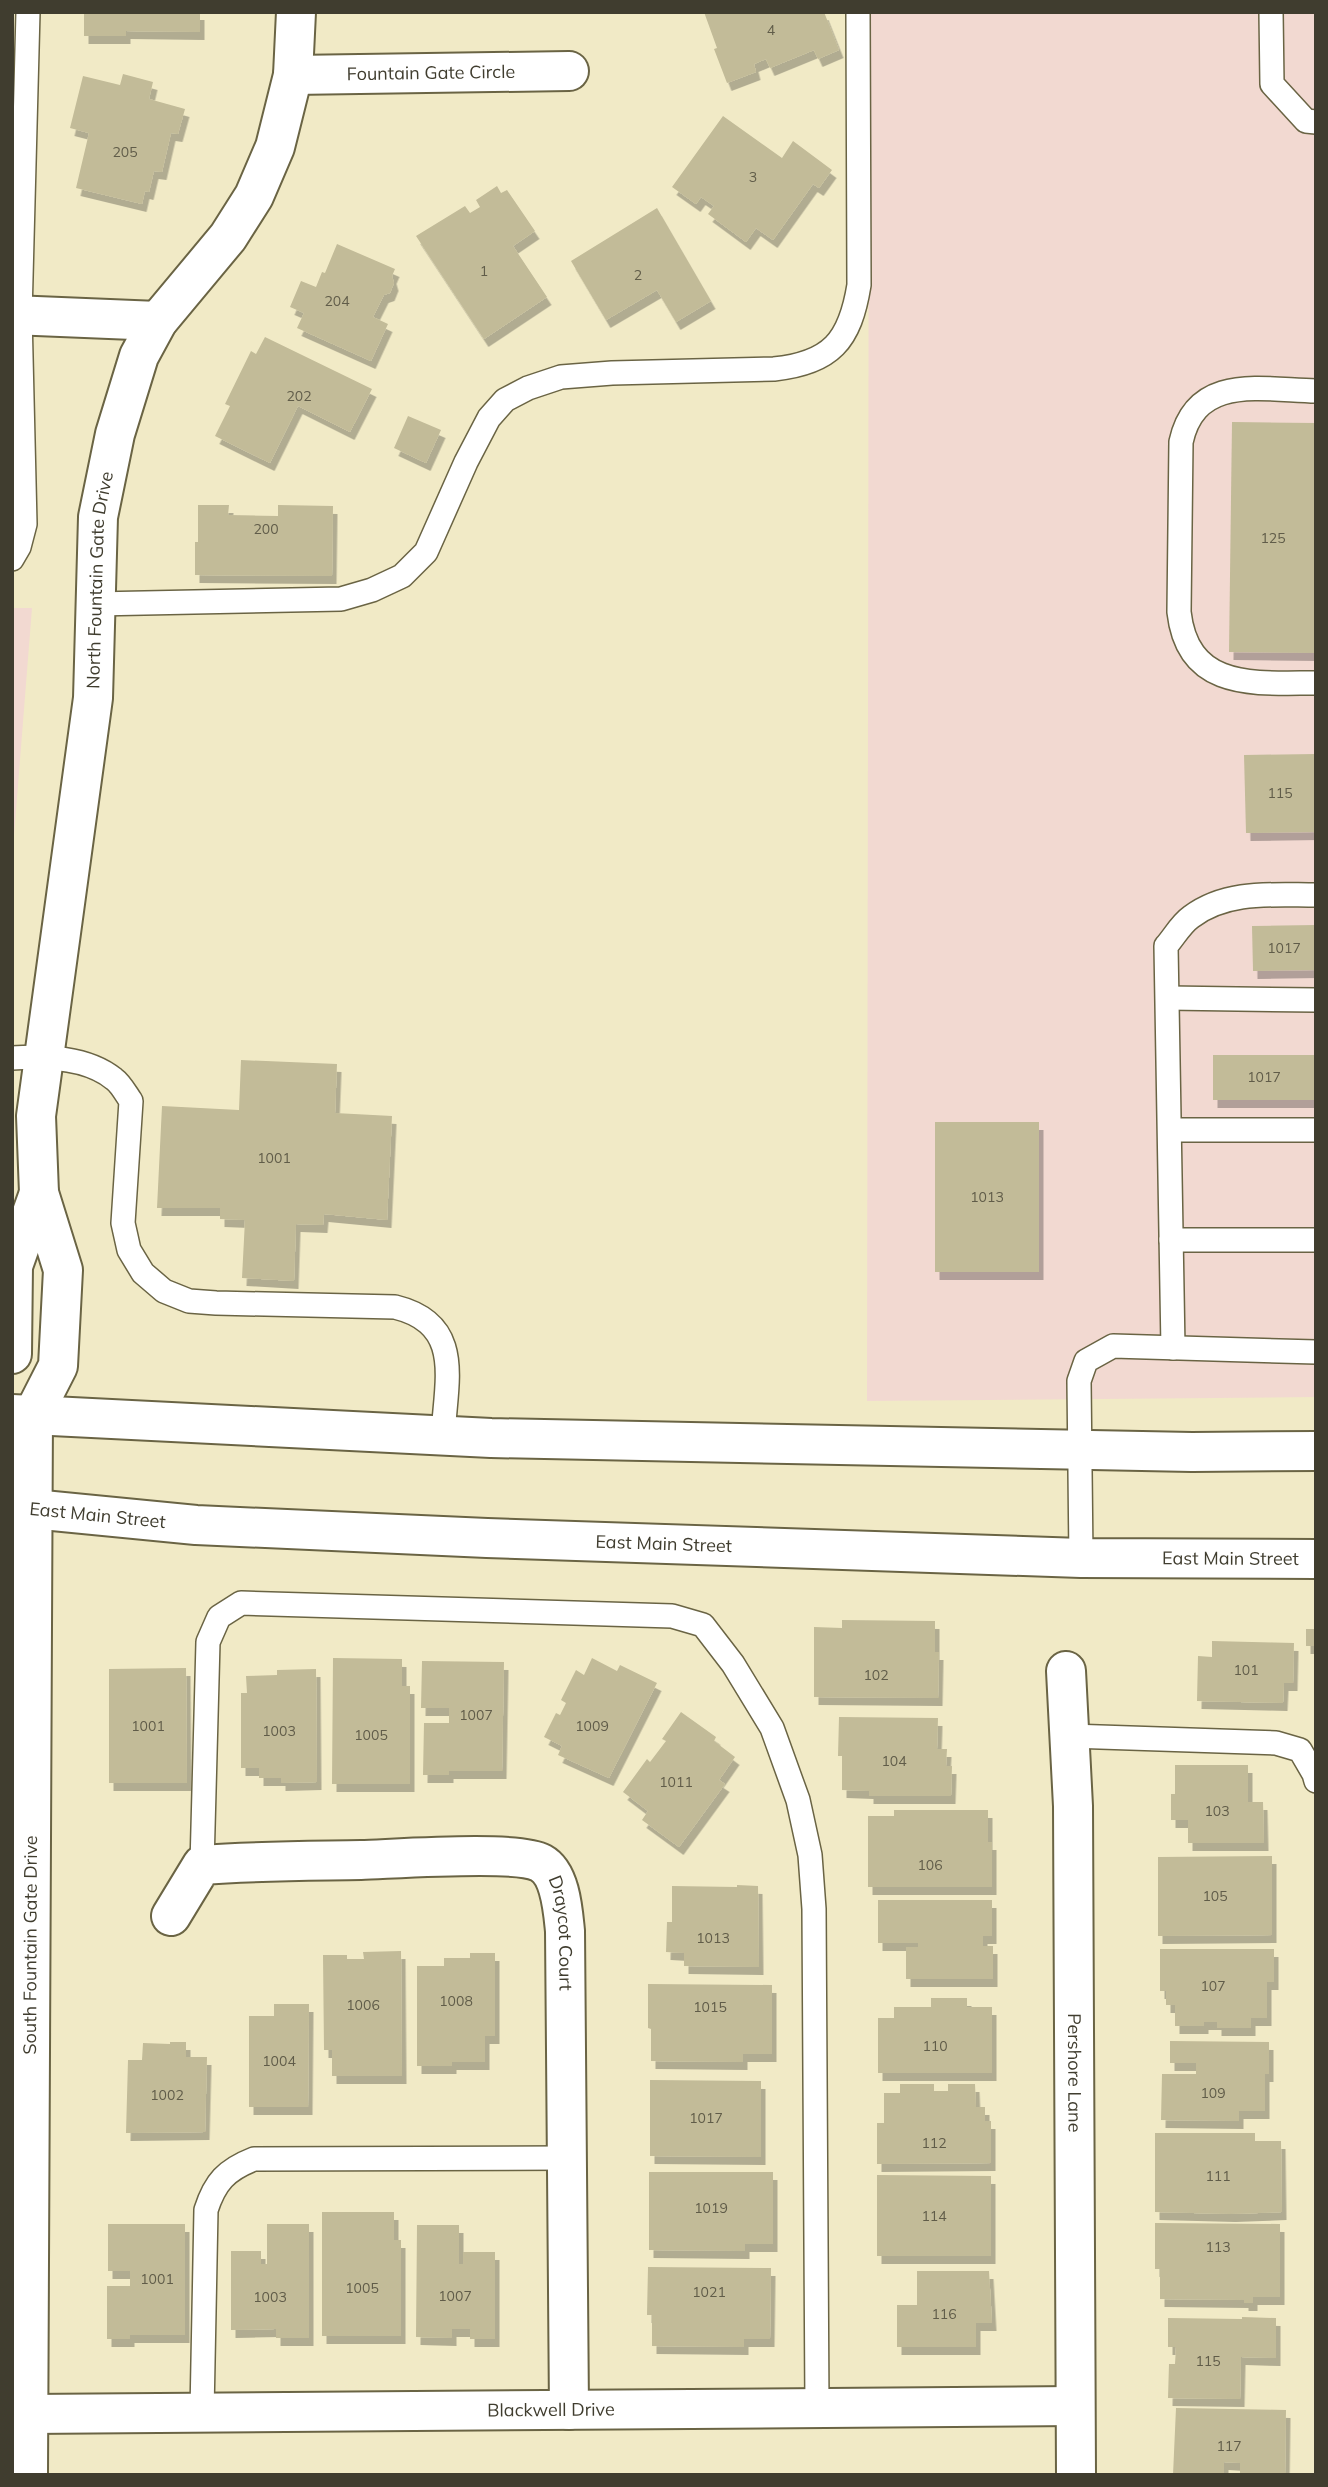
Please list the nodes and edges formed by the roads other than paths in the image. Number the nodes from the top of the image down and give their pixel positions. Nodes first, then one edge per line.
1 (296, 12) edge
2 (858, 12) edge
3 (1271, 12) edge
4 (22, 25) edge
5 (569, 71) dead end
6 (293, 75) junction
7 (1316, 122) edge
8 (16, 315) edge
9 (158, 321) junction
10 (1316, 391) edge
11 (12, 559) edge
12 (95, 604) junction
13 (1316, 683) edge
14 (1316, 895) edge
15 (1168, 998) junction
16 (1316, 1000) edge
17 (28, 1057) edge
18 (1170, 1130) junction
19 (1316, 1130) edge
20 (39, 1193) junction
21 (1171, 1240) junction
22 (1316, 1240) edge
23 (1173, 1348) junction
24 (1316, 1352) edge
25 (12, 1354) edge
26 (12, 1372) edge
27 (23, 1414) edge
28 (443, 1435) junction
29 (1081, 1449) junction
30 (1316, 1451) edge
31 (23, 1508) edge
32 (1081, 1558) junction
33 (1316, 1559) edge
34 (1066, 1671) dead end
35 (1070, 1736) junction
36 (1316, 1781) edge
37 (202, 1865) junction
38 (21, 1911) edge
39 (171, 1916) dead end
40 (567, 2158) junction
41 (20, 2375) edge
42 (1075, 2406) junction
43 (817, 2408) junction
44 (569, 2410) junction
45 (202, 2412) junction
46 (28, 2414) junction
47 (28, 2475) edge
48 (1076, 2475) edge

1 - 6 street, North Fountain Gate Drive
2 - 12 lane
3 - 7 lane
4 - 8 lane
5 - 6 street, Fountain Gate Circle
6 - 9 street, North Fountain Gate Drive
8 - 9 street
8 - 11 lane
9 - 12 street, North Fountain Gate Drive
10 - 13 lane
12 - 17 street, North Fountain Gate Drive
14 - 15 lane
15 - 16 lane
15 - 18 lane
17 - 20 street, North Fountain Gate Drive
17 - 28 lane
18 - 19 lane
18 - 21 lane
20 - 25 street, North Fountain Gate Drive
20 - 27 street, North Fountain Gate Drive
21 - 22 lane
21 - 23 lane
23 - 24 lane
23 - 29 lane
26 - 27 street
27 - 28 street
27 - 31 street, South Fountain Gate Drive
28 - 29 street
29 - 30 street
29 - 32 lane
31 - 32 street, East Main Street
31 - 38 street, South Fountain Gate Drive
32 - 33 street, East Main Street
34 - 35 street, Pershore Lane
35 - 36 lane
35 - 42 street, Pershore Lane
37 - 39 street
37 - 40 street, Draycot Court
37 - 43 lane
38 - 41 street, South Fountain Gate Drive
40 - 44 street, Draycot Court
40 - 45 lane
41 - 46 street, South Fountain Gate Drive
42 - 43 street, Blackwell Drive
42 - 48 street, Pershore Lane
43 - 44 street, Blackwell Drive
44 - 45 street, Blackwell Drive
45 - 46 street, Blackwell Drive
46 - 47 street, South Fountain Gate Drive

